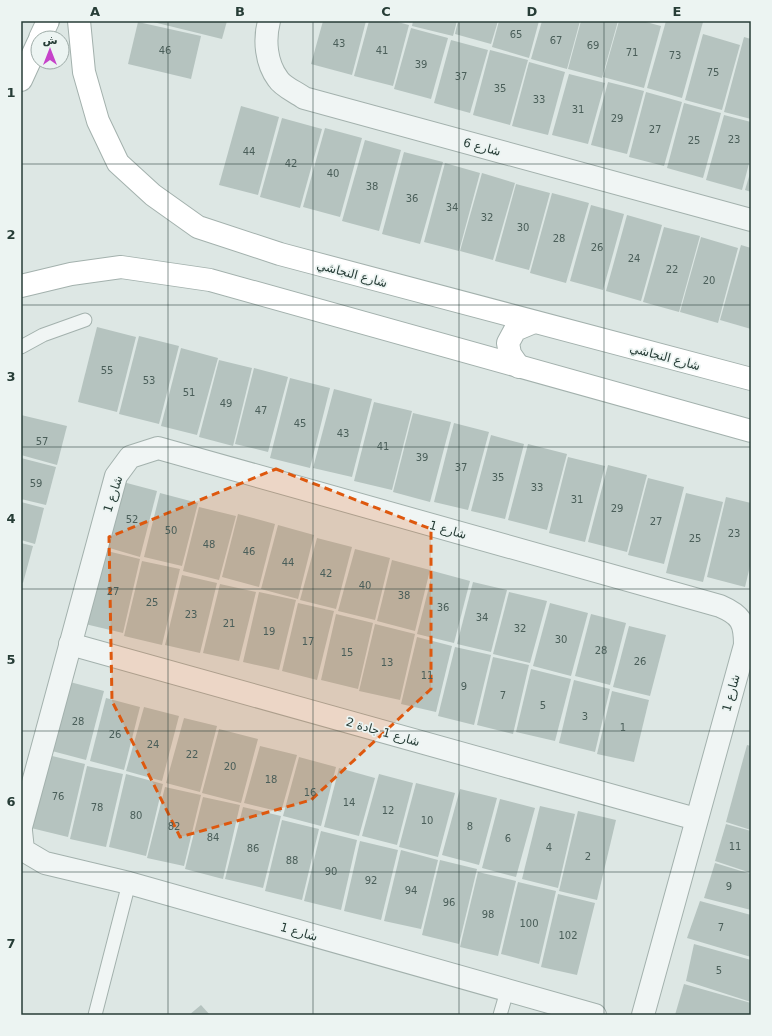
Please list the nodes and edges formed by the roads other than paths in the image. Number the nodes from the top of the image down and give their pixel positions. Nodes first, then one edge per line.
1 (78, 21) edge
2 (269, 21) edge
3 (30, 60) edge
4 (21, 80) edge
5 (751, 220) edge
6 (21, 286) edge
7 (85, 320) dead end
8 (534, 322) junction
9 (21, 347) edge
10 (519, 367) junction
11 (751, 379) edge
12 (751, 431) edge
13 (70, 644) junction
14 (696, 819) junction
15 (21, 827) edge
16 (22, 844) edge
17 (129, 884) junction
18 (506, 991) junction
19 (95, 1015) edge
20 (500, 1015) edge
21 (595, 1015) edge
22 (643, 1015) edge

1 - 8 main road, شارع النجاشي
2 - 5 street, شارع 6
3 - 4 main road
6 - 10 main road
7 - 9 lane
8 - 10 main road
8 - 11 main road, شارع النجاشي
10 - 12 main road
13 - 14 street, شارع 1 جادة 2
13 - 14 street, شارع 1
13 - 15 street, شارع 1
14 - 22 street, شارع 1
16 - 17 street, شارع 1
17 - 18 street, شارع 1
17 - 19 lane
18 - 20 lane
18 - 21 street, شارع 1

